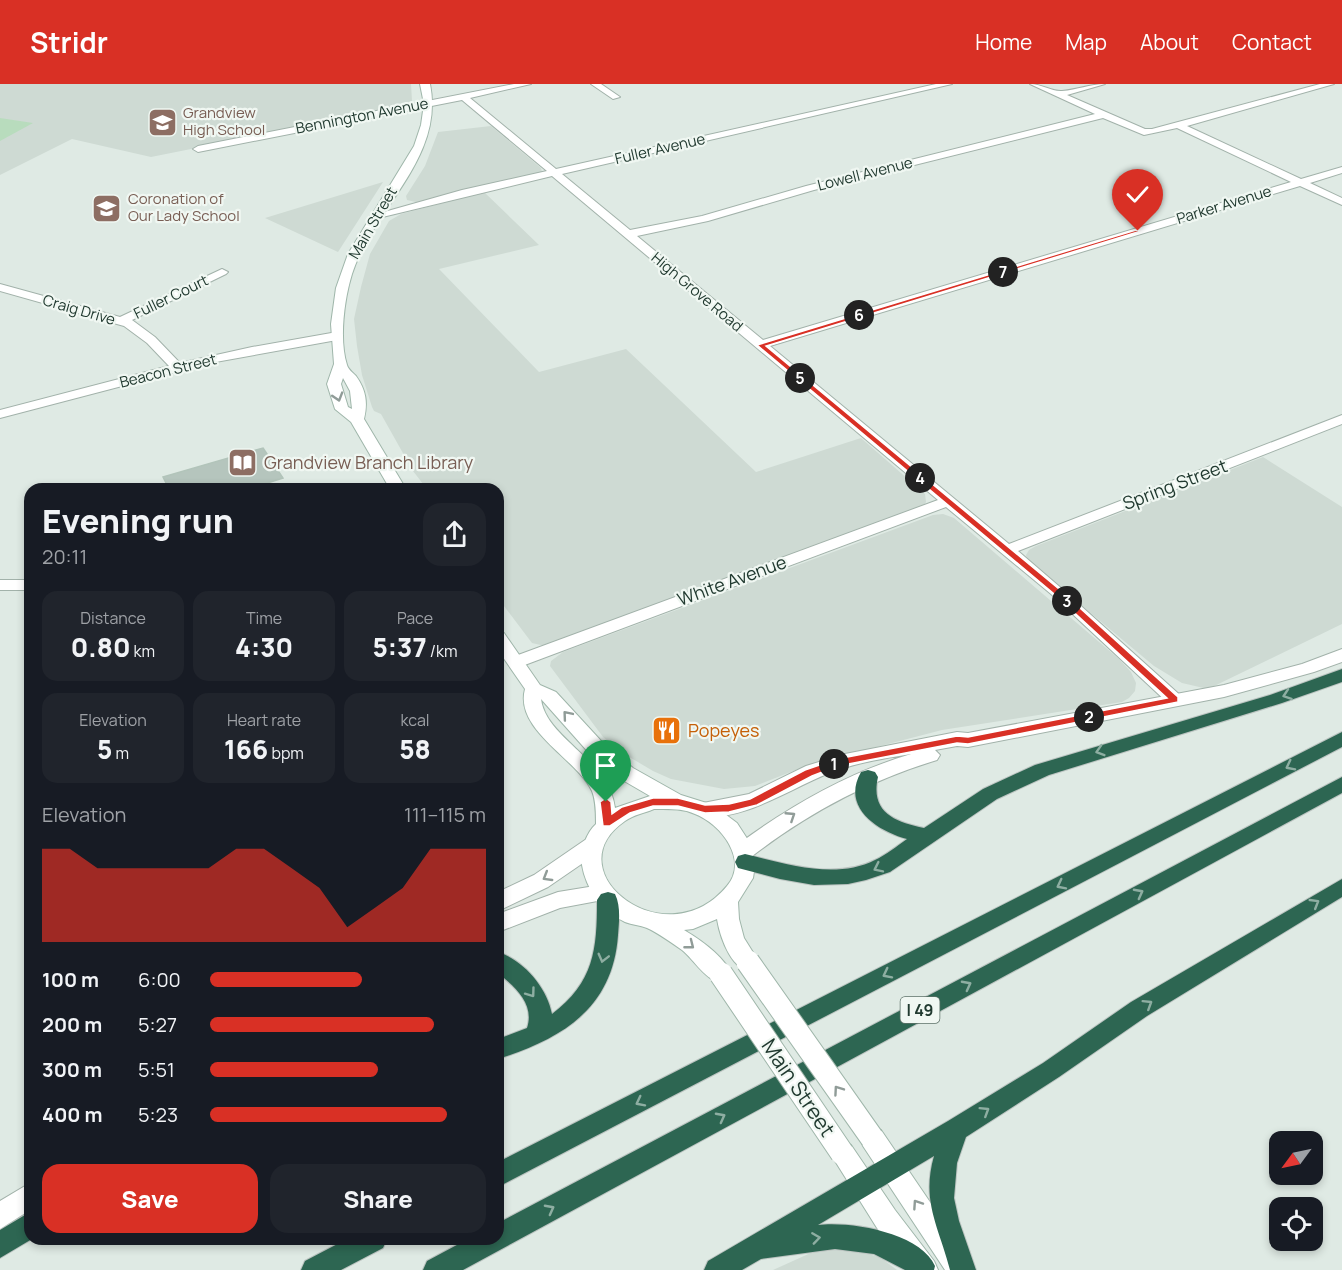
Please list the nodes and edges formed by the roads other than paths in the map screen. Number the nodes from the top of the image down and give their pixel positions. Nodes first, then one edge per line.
1 (425, 84) edge
2 (527, 84) edge
3 (595, 84) edge
4 (948, 84) edge
5 (1034, 84) edge
6 (1101, 84) edge
7 (1330, 84) edge
8 (1058, 95) junction
9 (464, 97) junction
10 (616, 97) dead end
11 (430, 102) junction
12 (1102, 115) junction
13 (1179, 125) junction
14 (198, 149) dead end
15 (1342, 170) edge
16 (555, 172) junction
17 (1300, 182) junction
18 (1342, 202) edge
19 (374, 218) junction
20 (628, 234) junction
21 (222, 272) dead end
22 (0, 287) edge
23 (121, 321) junction
24 (338, 336) junction
25 (761, 345) junction
26 (178, 368) junction
27 (342, 368) junction
28 (0, 414) edge
29 (357, 419) junction
30 (1342, 419) edge
31 (394, 483) edge
32 (948, 501) junction
33 (1007, 550) junction
34 (0, 585) edge
35 (24, 585) edge
36 (504, 645) edge
37 (1342, 655) edge
38 (516, 662) junction
39 (1342, 675) edge
40 (534, 689) junction
41 (1175, 700) junction
42 (968, 740) junction
43 (1342, 740) edge
44 (868, 777) junction
45 (1342, 783) edge
46 (678, 802) junction
47 (705, 809) junction
48 (606, 824) junction
49 (927, 836) junction
50 (592, 846) junction
51 (745, 856) junction
52 (1342, 886) edge
53 (605, 897) junction
54 (504, 899) edge
55 (727, 900) junction
56 (504, 921) edge
57 (654, 922) junction
58 (504, 966) edge
59 (536, 1036) junction
60 (504, 1047) edge
61 (957, 1129) junction
62 (893, 1168) junction
63 (504, 1172) edge
64 (863, 1185) junction
65 (24, 1199) edge
66 (0, 1216) edge
67 (24, 1229) edge
68 (504, 1234) edge
69 (0, 1245) edge
70 (362, 1245) edge
71 (483, 1245) edge
72 (759, 1246) junction
73 (924, 1268) edge
74 (314, 1270) edge
75 (436, 1270) edge
76 (717, 1270) edge
77 (962, 1270) edge

1 - 11 main road, Main Street
2 - 9 street, Bennington Avenue
3 - 10 street
4 - 16 street, Fuller Avenue
5 - 8 street
6 - 8 street
7 - 13 street
8 - 12 street
9 - 11 street, Bennington Avenue
9 - 16 street, High Grove Road
11 - 14 street, Bennington Avenue
11 - 19 main road, Main Street
12 - 13 street
12 - 20 street, Lowell Avenue
13 - 17 street
15 - 17 street, Parker Avenue
16 - 19 street, Fuller Avenue
16 - 20 street, High Grove Road
17 - 18 street
17 - 25 street, Parker Avenue
19 - 24 main road, Main Street
20 - 25 street, High Grove Road
21 - 23 street, Fuller Court
22 - 23 street, Craig Drive
23 - 26 street, Craig Drive
24 - 26 street, Beacon Street
24 - 27 main road, Main Street
25 - 32 street, High Grove Road
26 - 28 street, Beacon Street
27 - 29 main road, Main Street
27 -> 29 main road, Main Street
29 - 31 main road, Main Street
30 - 33 street, Spring Street
32 - 33 street, High Grove Road
32 - 38 street, White Avenue
33 - 41 street, High Grove Road
34 - 35 street
36 - 38 main road
37 - 41 main road
38 - 40 main road
39 -> 49 highway
46 -> 40 main road
40 - 48 main road
41 - 42 main road
42 - 44 main road
42 - 47 main road
43 -> 63 highway, I 49
44 - 49 highway
51 -> 44 main road
68 -> 45 highway, I 49
46 - 47 main road
46 - 48 main road
47 - 51 main road
48 - 50 main road
49 -> 51 highway
50 - 53 main road
50 -> 54 main road
51 - 55 main road
61 -> 52 highway
53 - 56 main road
53 - 57 main road
53 -> 59 highway
55 - 57 main road
62 -> 55 main road, Main Street, bridge
57 -> 64 main road, Main Street, bridge
58 -> 59 highway
59 - 60 highway
61 - 62 highway
61 - 77 highway
62 - 64 highway
77 -> 62 main road, Main Street
64 - 72 highway
64 - 73 main road, Main Street
65 - 66 main road
67 - 69 highway
70 - 74 highway
71 - 75 highway
72 -> 73 highway
72 - 76 highway

